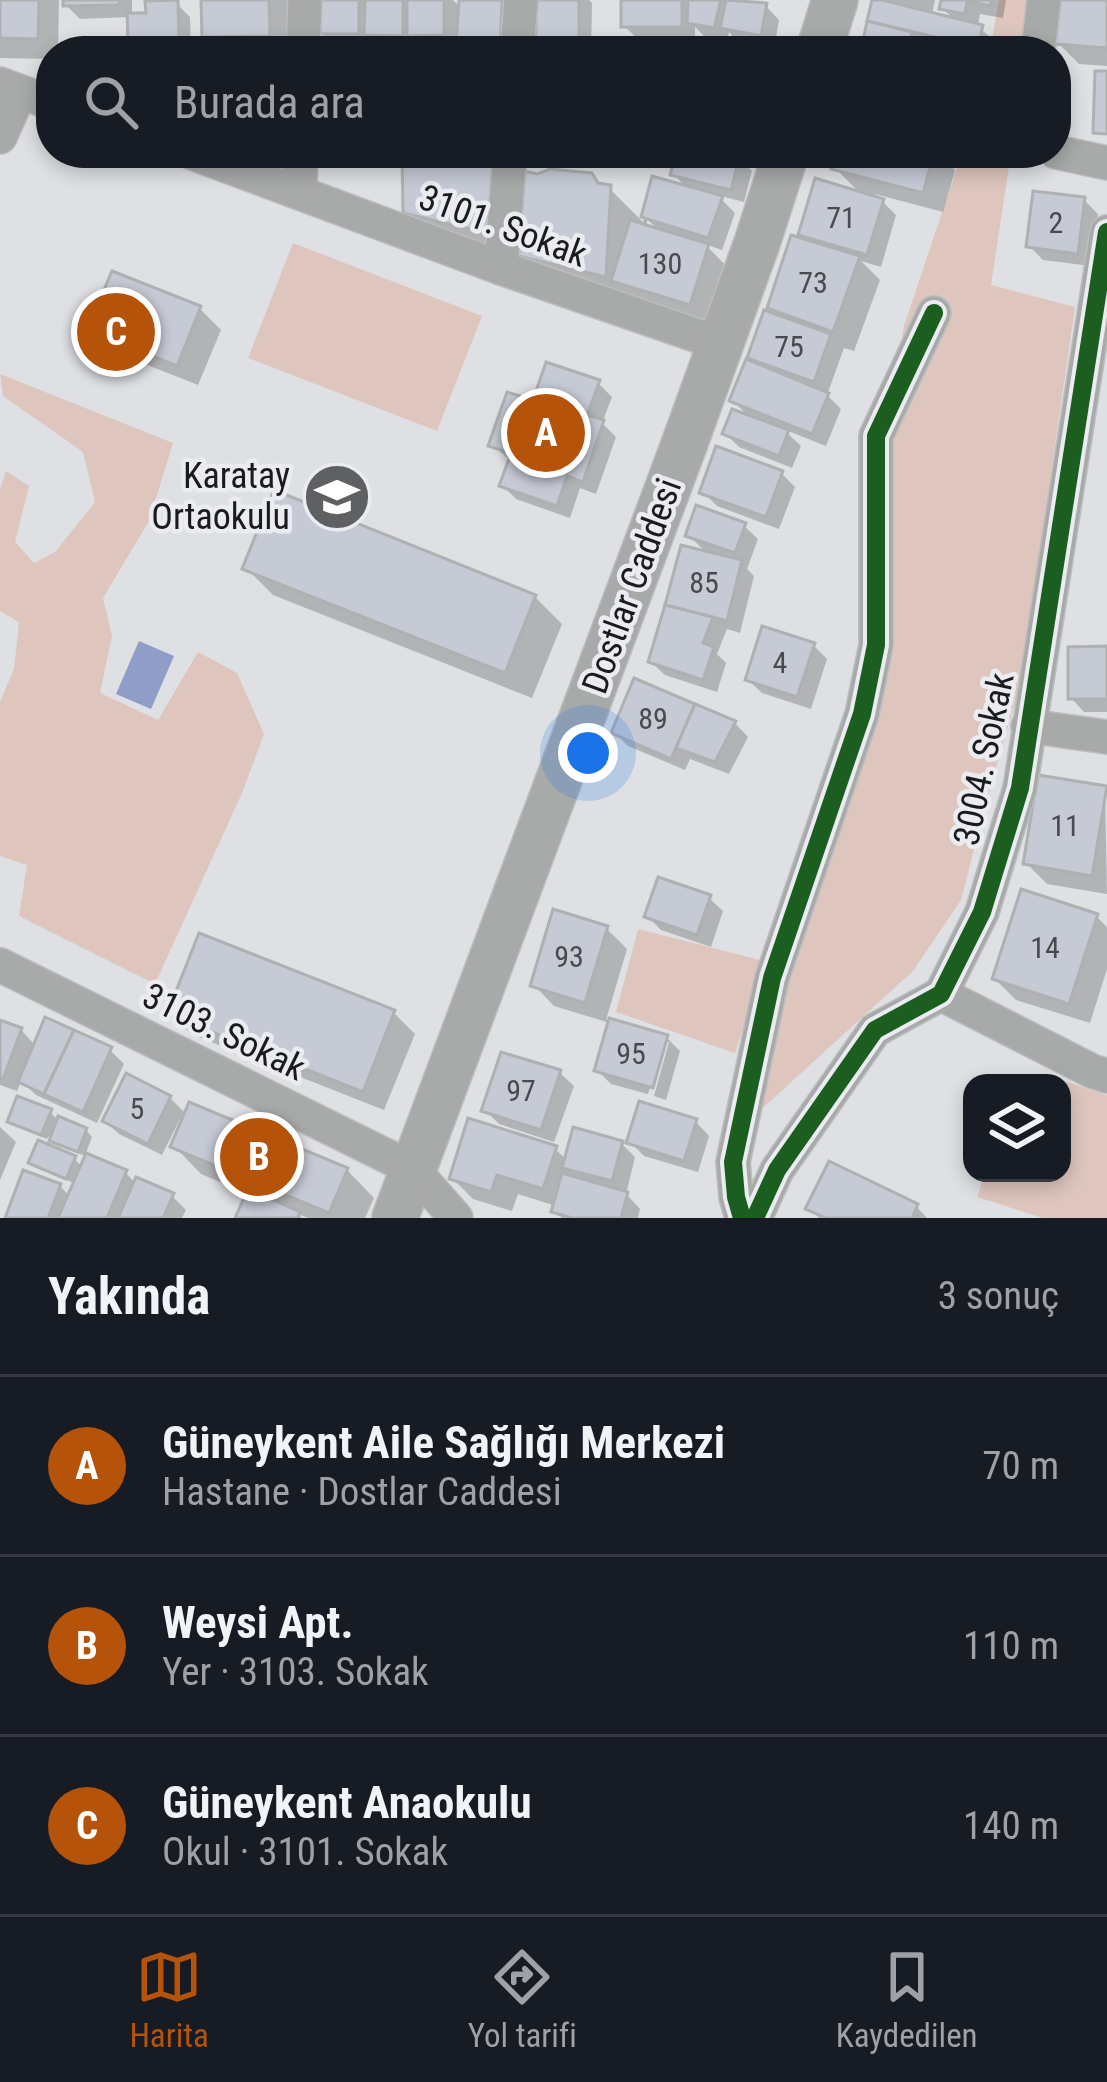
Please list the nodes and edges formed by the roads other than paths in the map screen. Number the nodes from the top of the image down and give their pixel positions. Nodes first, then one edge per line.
1 (304, 0) edge
2 (521, 0) edge
3 (835, 0) edge
4 (1044, 0) edge
5 (303, 36) edge
6 (518, 36) edge
7 (823, 36) edge
8 (1040, 36) edge
9 (24, 93) edge
10 (0, 137) edge
11 (1071, 155) edge
12 (1107, 163) edge
13 (234, 168) edge
14 (300, 168) edge
15 (508, 168) edge
16 (781, 168) edge
17 (299, 191) junction
18 (1107, 232) edge
19 (501, 268) junction
20 (934, 313) dead end
21 (721, 344) junction
22 (1028, 726) junction
23 (1107, 737) edge
24 (0, 965) edge
25 (941, 994) junction
26 (1107, 1076) edge
27 (413, 1169) junction
28 (395, 1218) edge
29 (456, 1218) edge
30 (742, 1218) edge
31 (755, 1218) edge

1 - 5 street
2 - 6 street
3 - 7 main road
4 - 8 street
9 - 10 street
11 - 12 street
13 - 17 street, 3101. Sokak
14 - 17 street
15 - 19 street
16 - 21 main road, Dostlar Caddesi
17 - 19 street, 3101. Sokak
18 - 22 street, 3004. Sokak
19 - 21 street, 3101. Sokak
20 - 30 street
21 - 27 main road, Dostlar Caddesi
22 - 23 street
22 - 25 street, 3004. Sokak
24 - 27 street, 3103. Sokak
25 - 26 street
25 - 31 street
27 - 28 main road, Dostlar Caddesi
27 - 29 street

